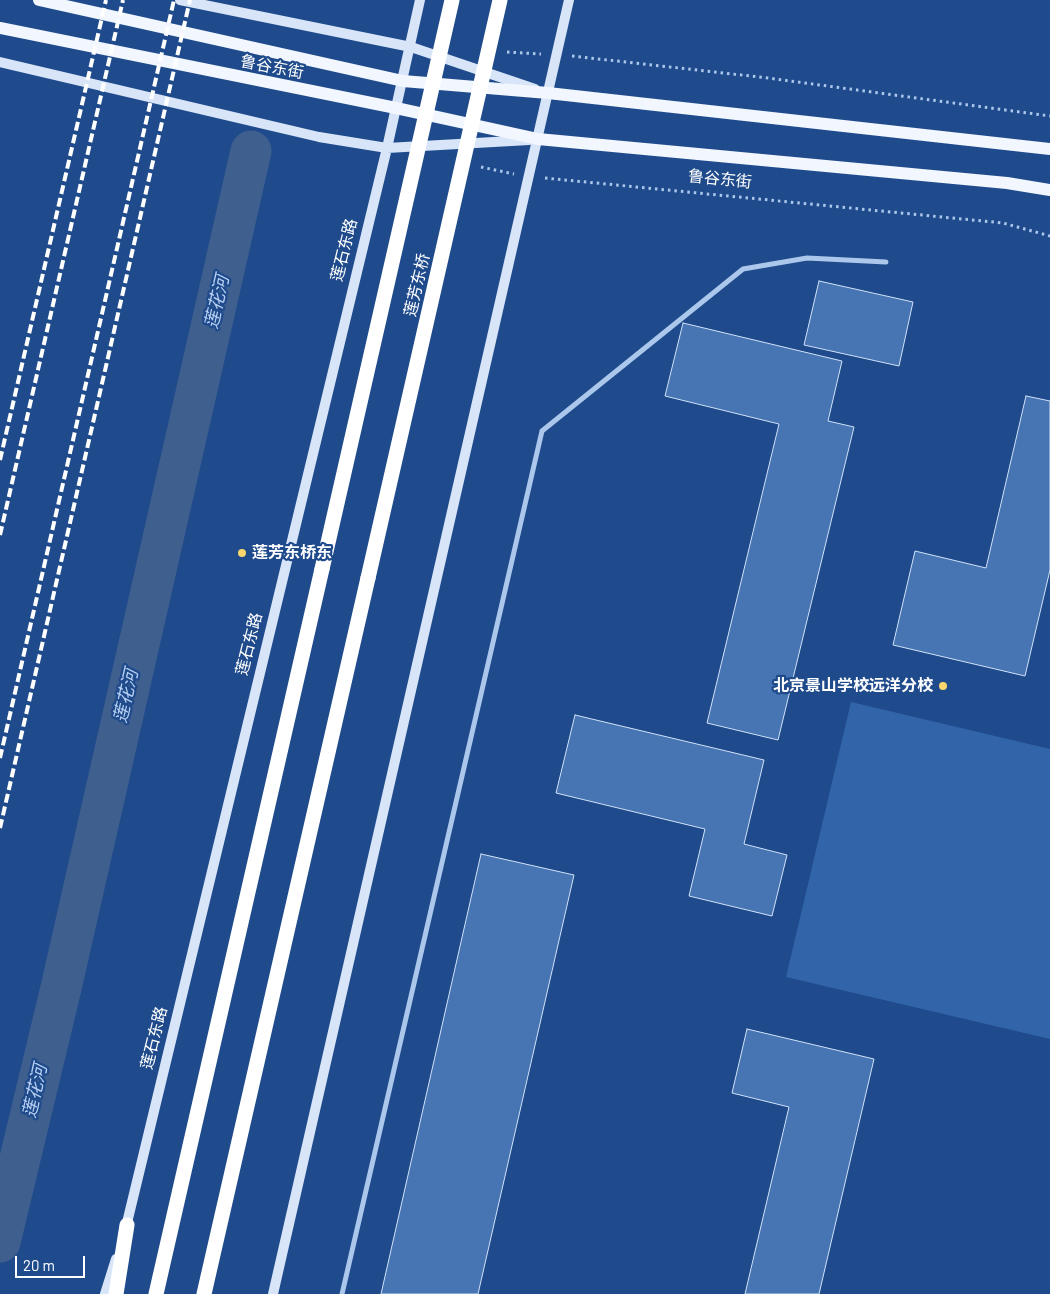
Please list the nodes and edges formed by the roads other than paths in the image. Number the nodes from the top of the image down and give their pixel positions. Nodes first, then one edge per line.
1 (39, 0) edge
2 (180, 0) edge
3 (420, 0) edge
4 (452, 0) edge
5 (500, 0) edge
6 (569, 0) edge
7 (0, 28) edge
8 (411, 47) junction
9 (0, 62) edge
10 (402, 81) junction
11 (548, 93) junction
12 (396, 108) junction
13 (538, 139) junction
14 (387, 148) junction
15 (1050, 149) edge
16 (1050, 190) edge
17 (886, 262) dead end
18 (127, 1225) junction
19 (105, 1294) edge
20 (116, 1294) edge
21 (156, 1294) edge
22 (204, 1294) edge
23 (273, 1294) edge
24 (342, 1294) edge

1 - 10 main road, 鲁谷东街
2 - 8 street
3 - 8 street, 莲石东路
4 - 21 highway, 莲芳东桥, bridge
5 - 22 highway, 莲芳东桥, bridge
6 - 11 street
7 - 12 main road, 鲁谷东街
8 - 10 street, 莲石东路
8 - 11 street
9 - 14 street, 鲁谷东街
10 - 11 main road, 鲁谷东街
10 - 12 street, 莲石东路
11 - 13 street
11 - 15 main road
12 - 13 main road, 鲁谷东街
12 - 14 street, 莲石东路
13 - 14 street, 鲁谷东街
13 - 16 main road, 鲁谷东街
13 - 23 street
14 - 18 street, 莲石东路
17 - 24 street
18 - 19 street, 莲石东路
18 - 20 highway

